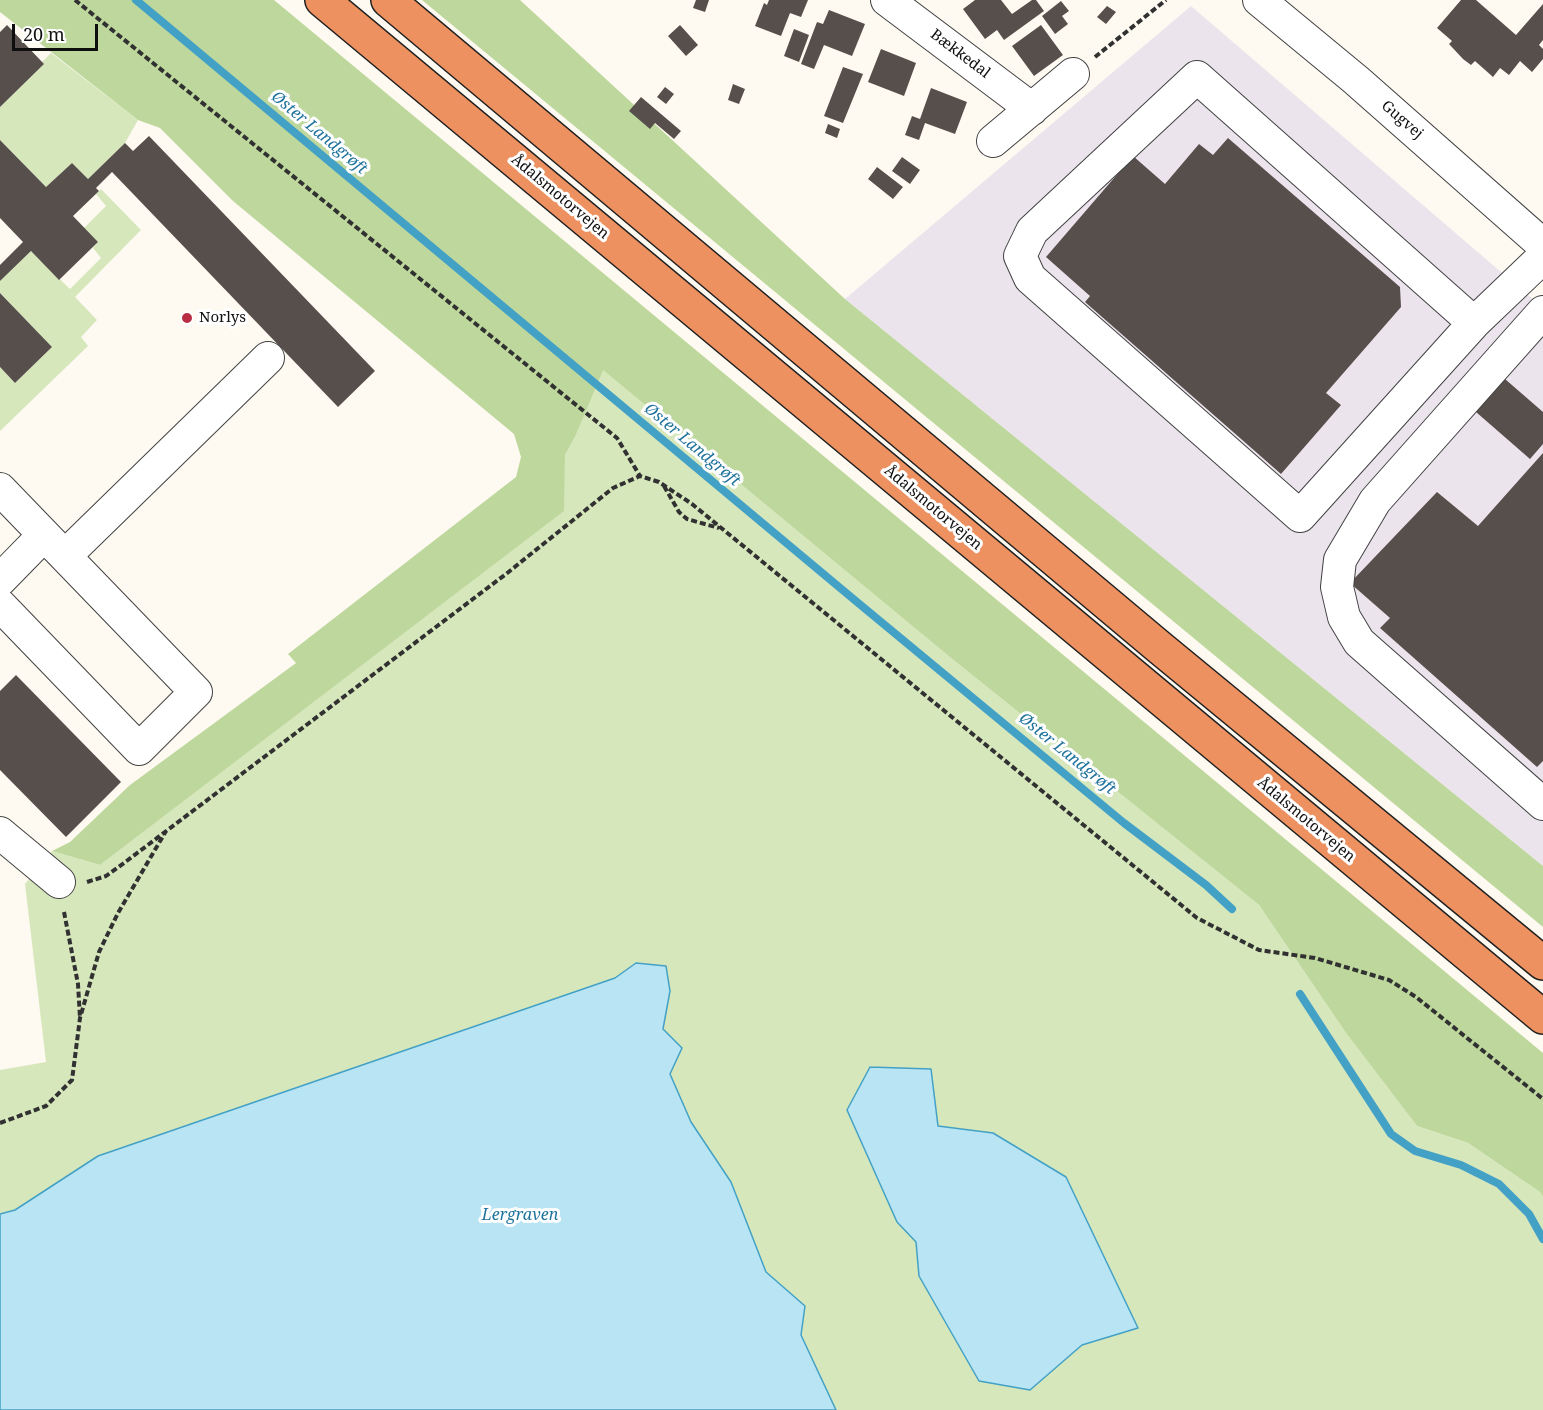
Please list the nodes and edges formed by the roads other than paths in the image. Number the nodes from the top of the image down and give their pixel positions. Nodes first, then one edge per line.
1 (322, 0) edge
2 (388, 0) edge
3 (887, 0) edge
4 (1258, 0) edge
5 (1073, 74) road end
6 (1032, 109) junction
7 (993, 141) dead end
8 (1543, 244) edge
9 (1543, 256) edge
10 (1543, 312) edge
11 (1474, 323) junction
12 (268, 358) dead end
13 (0, 489) edge
14 (54, 545) junction
15 (0, 580) edge
16 (0, 605) edge
17 (1543, 804) edge
18 (0, 833) edge
19 (59, 882) road end
20 (1543, 963) edge
21 (1543, 1017) edge

1 - 21 highway, Ådalsmotorvejen
2 - 20 highway
3 - 6 street, Bækkedal
4 - 8 street, Gugvej
5 - 6 street
6 - 7 street
9 - 11 street
10 - 17 street
11 - 11 street
12 - 14 street
13 - 14 street
14 - 15 street
14 - 16 street
18 - 19 street

